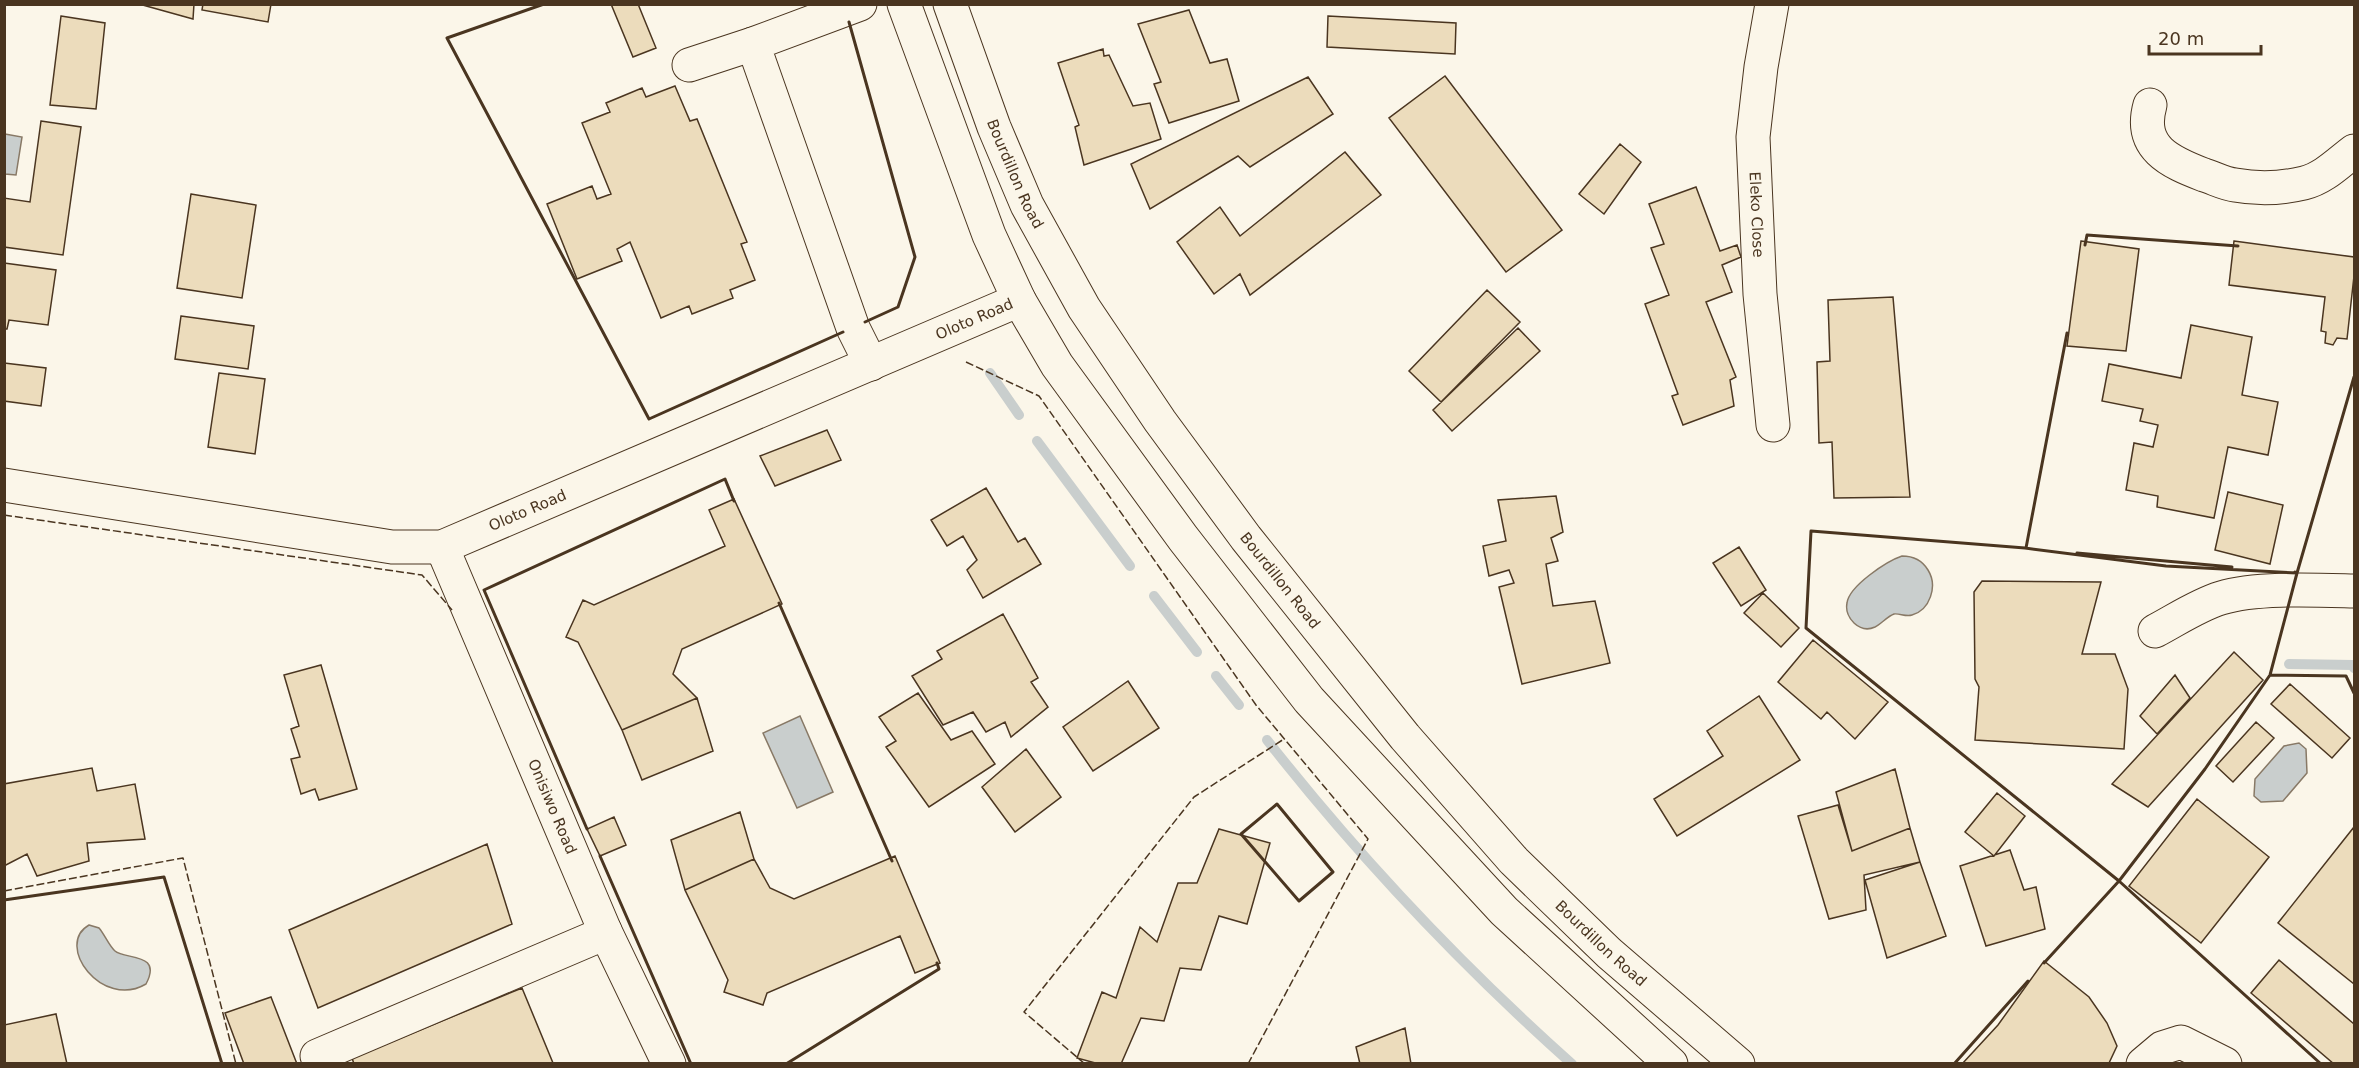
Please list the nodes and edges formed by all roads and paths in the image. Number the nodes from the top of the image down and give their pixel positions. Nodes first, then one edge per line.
1 (860, 4) edge
2 (904, 4) edge
3 (950, 4) edge
4 (1772, 4) edge
5 (753, 44) junction
6 (689, 65) dead end
7 (2150, 105) dead end
8 (2355, 151) edge
9 (1019, 300) junction
10 (871, 363) junction
11 (1773, 425) dead end
12 (4, 485) edge
13 (442, 547) junction
14 (2355, 591) edge
15 (2155, 631) dead end
16 (605, 931) junction
17 (317, 1056) dead end
18 (669, 1064) edge
19 (1671, 1064) edge
20 (1738, 1064) edge
21 (2143, 1064) edge
22 (2225, 1064) edge

1 - 5 main road
2 - 9 main road
3 - 20 main road, Bourdillon Road
4 - 11 main road, Eleko Close
5 - 6 main road
5 - 10 main road
7 - 8 main road
9 - 10 main road, Oloto Road
9 - 19 main road
10 - 13 main road, Oloto Road
12 - 13 main road, Oloto Road
13 - 16 main road, Onisiwo Road
14 - 15 main road
16 - 17 main road
16 - 18 main road, Onisiwo Road
21 - 22 main road

